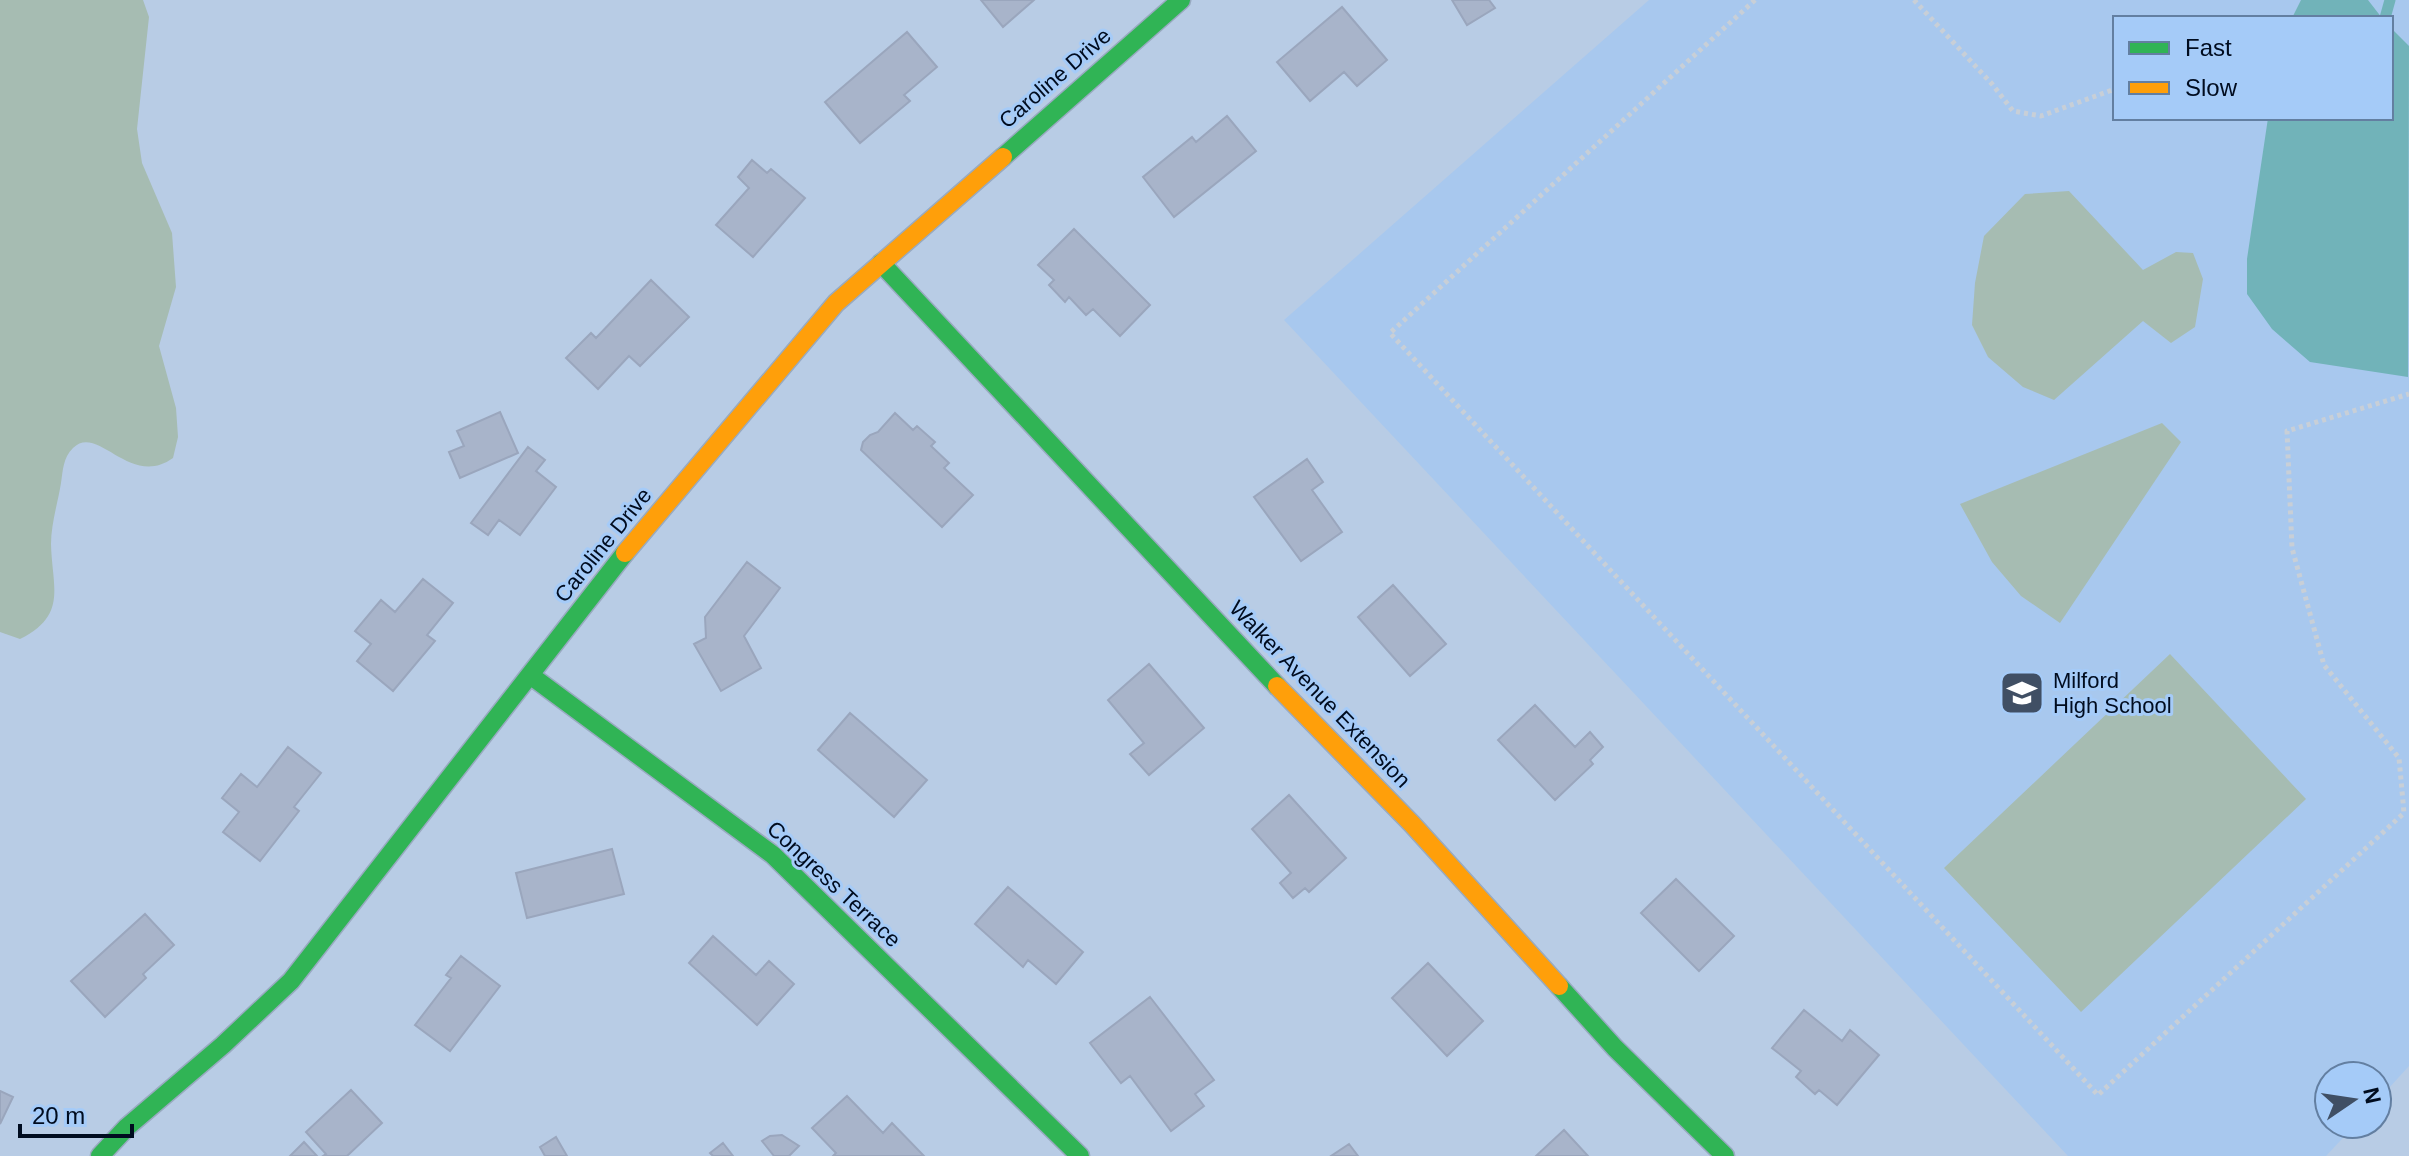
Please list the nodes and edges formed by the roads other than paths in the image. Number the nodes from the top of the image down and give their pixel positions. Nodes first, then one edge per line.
1 (1181, 0) edge
2 (881, 263) junction
3 (530, 675) junction
4 (100, 1156) edge
5 (1080, 1156) edge
6 (1725, 1156) edge

1 - 2 street, Caroline Drive
2 - 3 street, Caroline Drive
2 - 6 street, Walker Avenue Extension
3 - 4 street, Caroline Drive
3 - 5 street, Congress Terrace

